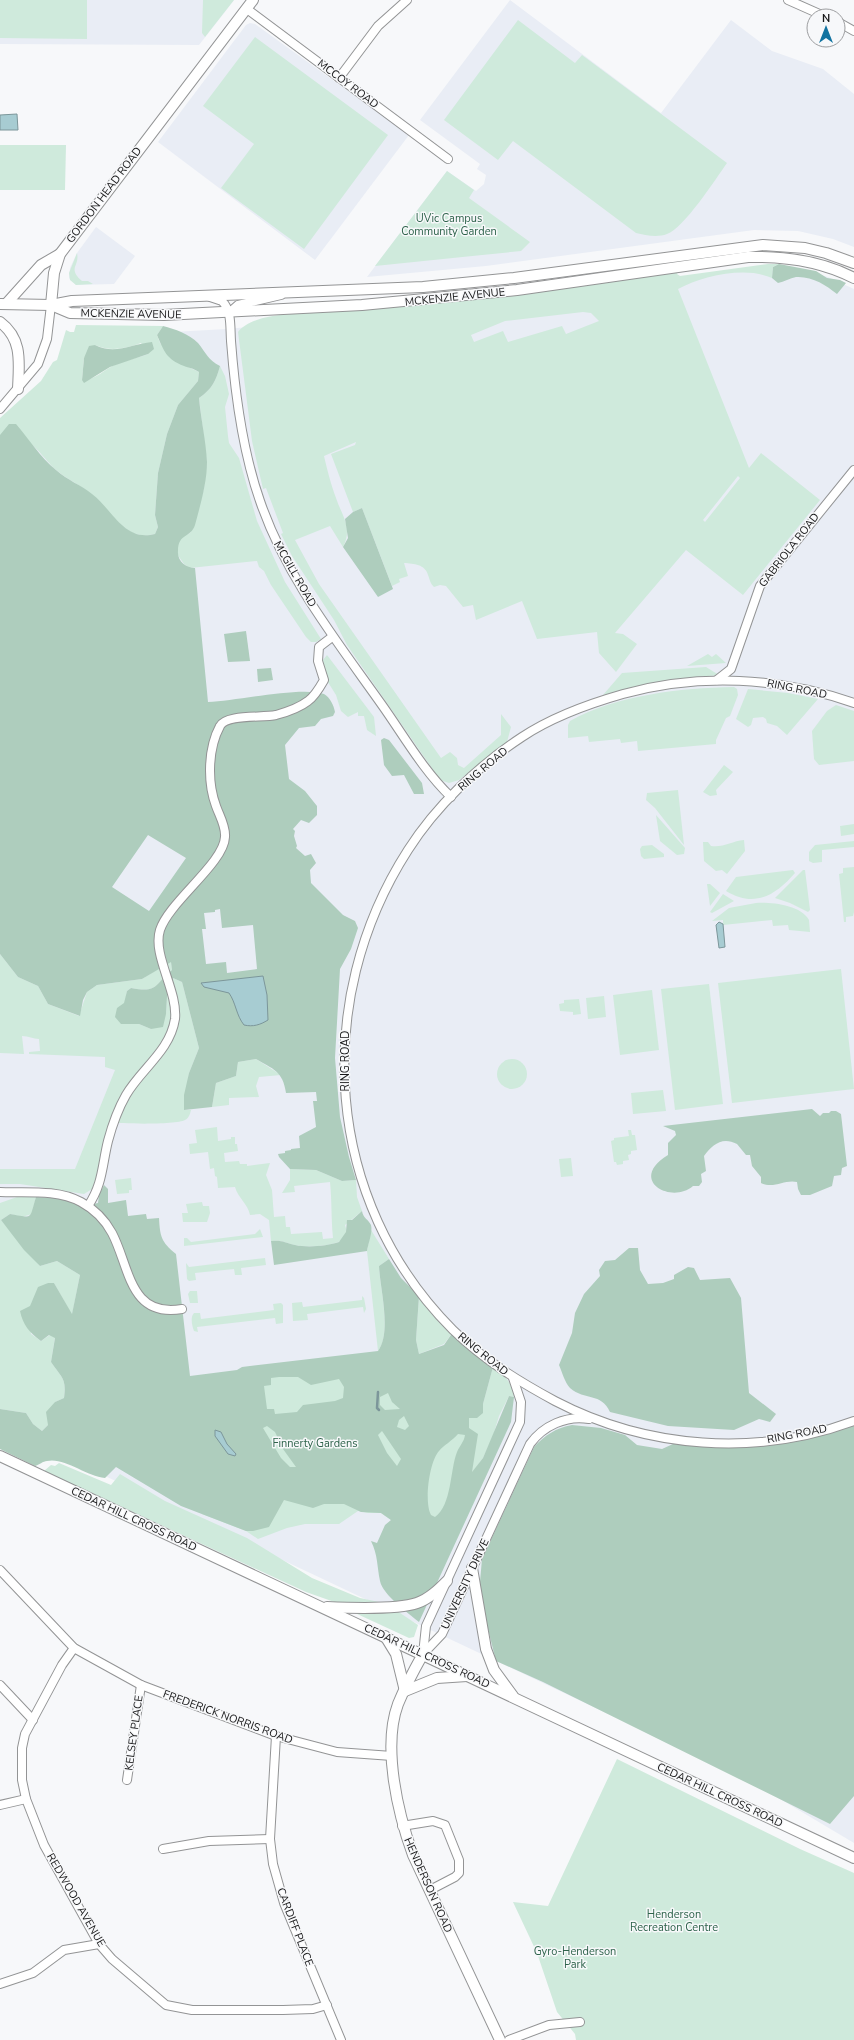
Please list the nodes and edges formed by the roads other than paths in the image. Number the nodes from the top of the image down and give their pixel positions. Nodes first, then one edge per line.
1 (253, 0) edge
2 (406, 0) edge
3 (788, 0) edge
4 (806, 8) edge
5 (247, 9) junction
6 (339, 78) junction
7 (448, 159) dead end
8 (60, 254) junction
9 (854, 263) edge
10 (854, 278) edge
11 (287, 292) junction
12 (206, 296) junction
13 (3, 304) edge
14 (51, 306) junction
15 (229, 313) junction
16 (0, 322) edge
17 (18, 389) junction
18 (0, 409) edge
19 (854, 470) edge
20 (332, 637) junction
21 (717, 680) junction
22 (854, 703) edge
23 (450, 797) junction
24 (0, 1192) edge
25 (88, 1206) junction
26 (182, 1309) dead end
27 (513, 1378) junction
28 (854, 1421) edge
29 (603, 1423) junction
30 (0, 1456) edge
31 (472, 1568) junction
32 (0, 1570) edge
33 (447, 1581) junction
34 (323, 1607) junction
35 (385, 1636) junction
36 (74, 1648) junction
37 (423, 1654) junction
38 (469, 1676) junction
39 (0, 1685) edge
40 (140, 1685) junction
41 (405, 1691) junction
42 (514, 1697) junction
43 (33, 1720) junction
44 (276, 1736) junction
45 (392, 1756) junction
46 (127, 1780) dead end
47 (26, 1799) junction
48 (0, 1805) edge
49 (402, 1826) junction
50 (270, 1839) junction
51 (162, 1849) dead end
52 (854, 1858) edge
53 (430, 1890) junction
54 (99, 1944) junction
55 (0, 1984) edge
56 (327, 2005) junction
57 (580, 2022) dead end
58 (341, 2040) edge
59 (500, 2040) edge
60 (509, 2040) edge

1 - 5 main road, GORDON HEAD ROAD
2 - 6 street
3 - 4 street
5 - 6 street, MCCOY ROAD
5 - 8 main road, GORDON HEAD ROAD
6 - 7 street, MCCOY ROAD
8 - 13 main road
8 - 14 main road, GORDON HEAD ROAD
9 - 11 main road, MCKENZIE AVENUE
10 - 15 main road, MCKENZIE AVENUE
11 - 12 main road, MCKENZIE AVENUE
11 - 15 street
12 - 14 main road, MCKENZIE AVENUE
12 - 15 street
13 - 14 main road, MCKENZIE AVENUE
14 - 15 main road, MCKENZIE AVENUE
14 - 17 street, GORDON HEAD ROAD
15 - 20 street, MCGILL ROAD
16 - 17 main road
17 - 18 street, GORDON HEAD ROAD
19 - 21 street, GABRIOLA ROAD
20 - 23 street, MCGILL ROAD
20 - 25 street
21 - 22 street, RING ROAD
21 - 23 street, RING ROAD
23 - 27 street, RING ROAD
24 - 25 street
25 - 26 street
27 - 29 street, RING ROAD
27 - 33 street, UNIVERSITY DRIVE
28 - 29 street, RING ROAD
29 - 31 street, UNIVERSITY DRIVE
30 - 34 main road, CEDAR HILL CROSS ROAD
31 - 37 street, UNIVERSITY DRIVE
31 - 42 main road
32 - 36 street, FREDERICK NORRIS ROAD
33 - 34 main road
33 - 37 street, UNIVERSITY DRIVE
34 - 35 main road, CEDAR HILL CROSS ROAD
35 - 37 main road, CEDAR HILL CROSS ROAD
35 - 41 main road
36 - 40 street, FREDERICK NORRIS ROAD
36 - 43 street, REDWOOD AVENUE
37 - 38 main road, CEDAR HILL CROSS ROAD
37 - 41 main road, HENDERSON ROAD
38 - 41 main road
38 - 42 main road, CEDAR HILL CROSS ROAD
39 - 43 street
40 - 44 street, FREDERICK NORRIS ROAD
40 - 46 street, KELSEY PLACE
41 - 45 main road, HENDERSON ROAD
42 - 52 main road, CEDAR HILL CROSS ROAD
43 - 47 street, REDWOOD AVENUE
44 - 45 street, FREDERICK NORRIS ROAD
44 - 50 street, CARDIFF PLACE
45 - 49 main road, HENDERSON ROAD
47 - 48 street
47 - 54 street, REDWOOD AVENUE
49 - 53 main road, HENDERSON ROAD
49 - 53 street
50 - 51 street
50 - 56 street, CARDIFF PLACE
53 - 59 main road, HENDERSON ROAD
54 - 55 street
54 - 56 street, REDWOOD AVENUE
56 - 58 street, CARDIFF PLACE
57 - 60 street

